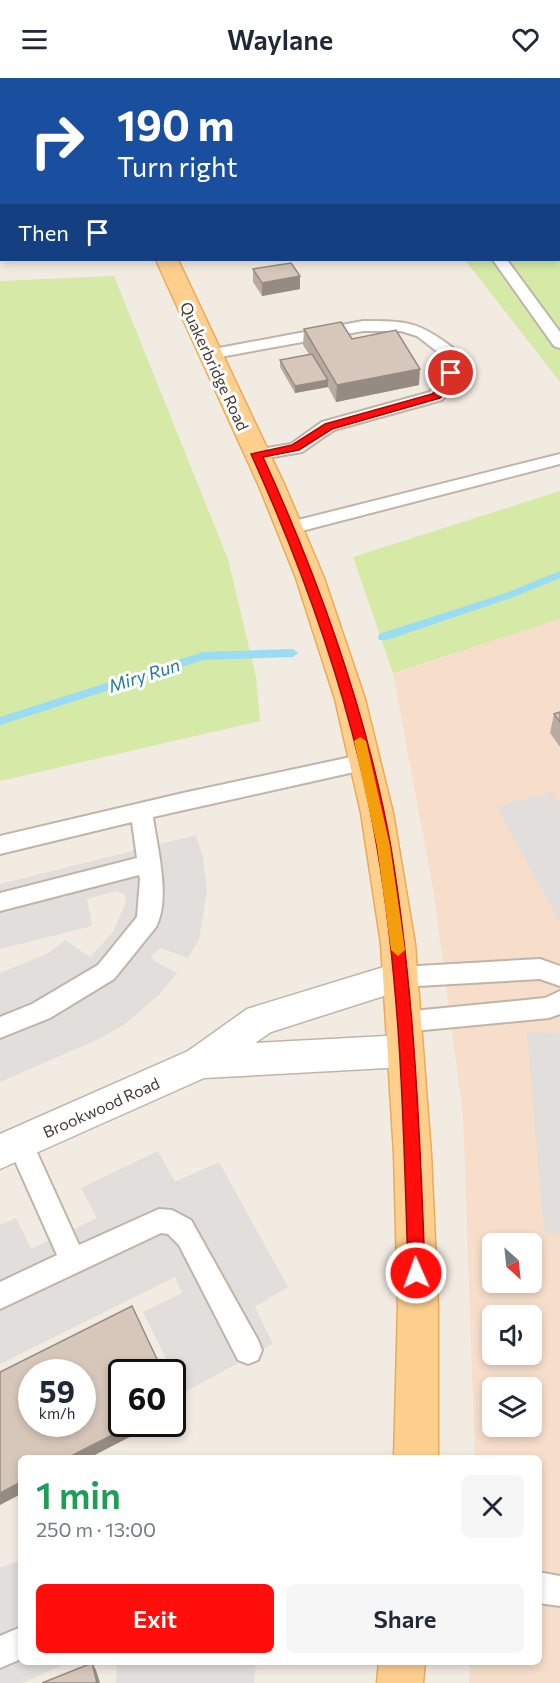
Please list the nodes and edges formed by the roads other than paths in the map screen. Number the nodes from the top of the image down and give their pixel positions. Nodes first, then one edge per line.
1 (167, 261) edge
2 (501, 261) edge
3 (560, 344) edge
4 (209, 354) junction
5 (256, 454) junction
6 (560, 459) edge
7 (290, 528) junction
8 (365, 762) junction
9 (141, 811) junction
10 (0, 845) edge
11 (149, 864) junction
12 (0, 902) edge
13 (560, 976) edge
14 (400, 977) junction
15 (560, 1001) edge
16 (0, 1028) edge
17 (404, 1036) junction
18 (201, 1062) junction
19 (10, 1147) edge
20 (73, 1261) junction
21 (0, 1296) edge
22 (248, 1350) dead end
23 (416, 1455) edge
24 (542, 1588) edge
25 (560, 1591) edge
26 (18, 1644) edge
27 (0, 1652) edge
28 (402, 1665) edge
29 (400, 1683) edge

1 - 4 main road, Quakerbridge Road
2 - 3 lane
4 - 5 main road, Quakerbridge Road
4 - 5 lane
5 - 7 main road, Quakerbridge Road
6 - 7 lane
7 - 8 main road, Quakerbridge Road
8 - 9 lane
8 - 14 main road, Quakerbridge Road
9 - 10 lane
9 - 11 lane
11 - 12 lane
11 - 16 lane
13 - 14 lane
14 - 17 main road, Quakerbridge Road
14 - 18 street, Brookwood Road
15 - 17 lane
17 - 18 street, Brookwood Road
17 - 23 main road, Quakerbridge Road
18 - 19 street, Brookwood Road
19 - 20 lane
20 - 21 lane
20 - 22 lane
24 - 25 lane
26 - 27 lane
28 - 29 main road

